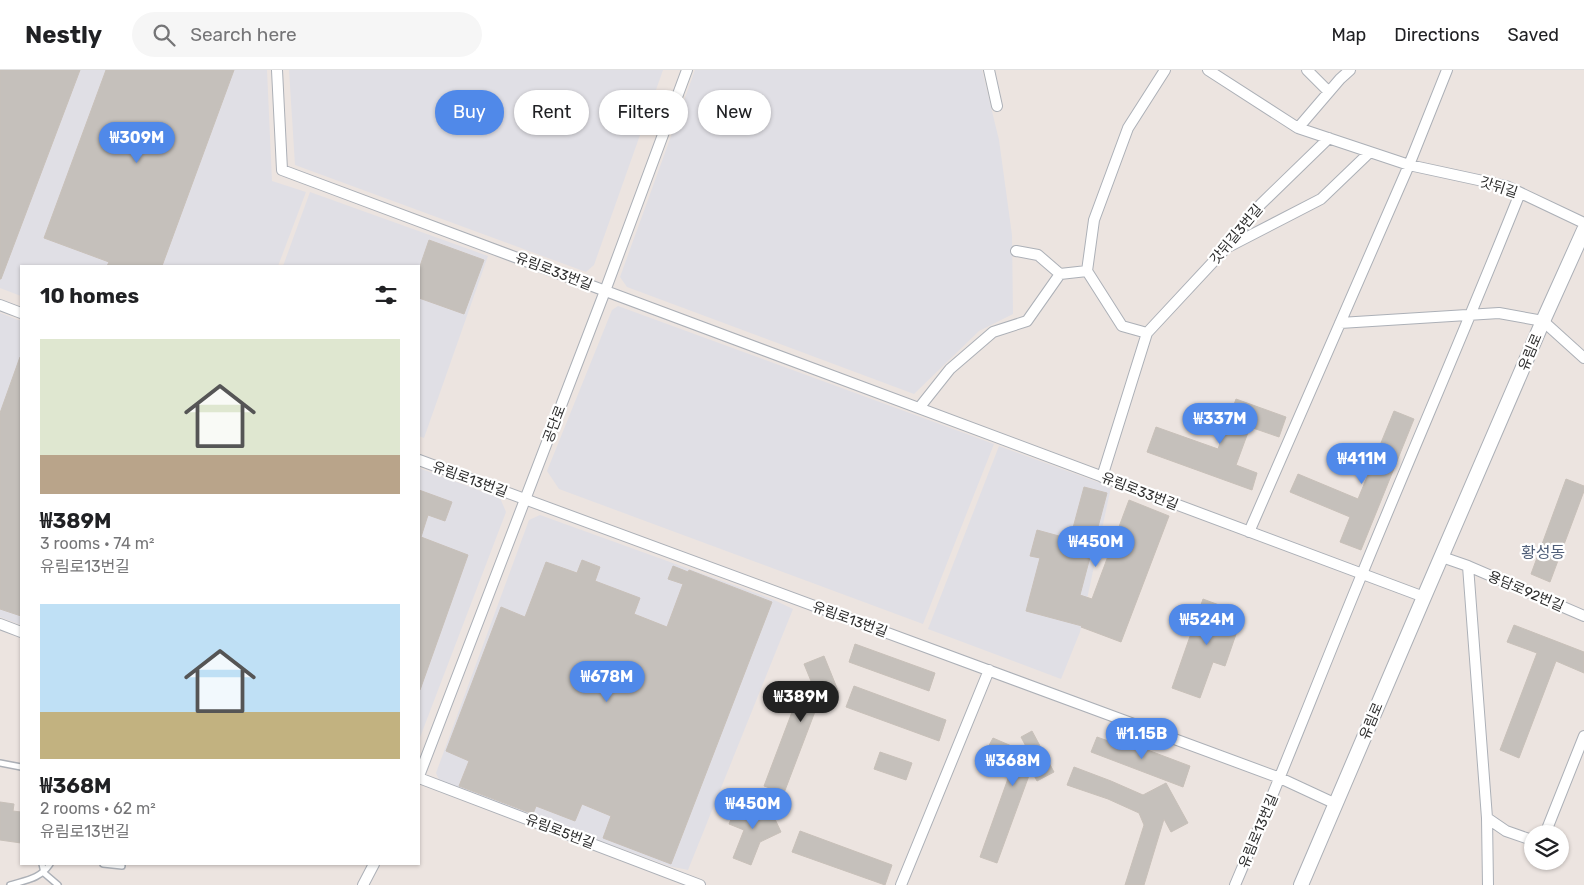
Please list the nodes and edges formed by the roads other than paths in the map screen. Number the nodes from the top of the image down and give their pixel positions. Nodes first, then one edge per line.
1 (277, 70) edge
2 (687, 70) edge
3 (989, 70) edge
4 (1164, 70) edge
5 (1208, 70) edge
6 (1307, 70) edge
7 (1350, 70) edge
8 (1447, 70) edge
9 (1329, 92) junction
10 (997, 106) dead end
11 (1298, 128) junction
12 (1330, 138) junction
13 (1370, 152) junction
14 (1409, 165) junction
15 (1520, 194) junction
16 (1584, 223) edge
17 (1584, 230) edge
18 (1227, 247) junction
19 (1016, 250) dead end
20 (1087, 271) junction
21 (1060, 274) junction
22 (606, 291) junction
23 (0, 305) edge
24 (20, 313) edge
25 (1471, 315) junction
26 (1543, 321) junction
27 (1340, 323) junction
28 (1147, 333) junction
29 (1584, 358) edge
30 (919, 408) junction
31 (420, 460) edge
32 (1102, 477) junction
33 (525, 499) junction
34 (1249, 532) junction
35 (1442, 557) junction
36 (1468, 566) junction
37 (1362, 574) junction
38 (1424, 597) junction
39 (1584, 616) edge
40 (0, 624) edge
41 (20, 632) edge
42 (988, 670) junction
43 (1584, 736) edge
44 (0, 763) edge
45 (20, 767) edge
46 (420, 774) edge
47 (420, 777) edge
48 (1280, 778) junction
49 (1336, 804) junction
50 (1487, 818) junction
51 (1548, 825) edge
52 (1524, 837) edge
53 (42, 865) edge
54 (49, 865) edge
55 (112, 865) edge
56 (373, 865) edge
57 (122, 866) dead end
58 (44, 873) junction
59 (10, 885) edge
60 (58, 885) edge
61 (363, 885) edge
62 (700, 885) edge
63 (901, 885) edge
64 (1235, 885) edge
65 (1301, 885) edge
66 (1488, 885) edge

1 - 22 street, 유림로33번길
2 - 22 street, 공단로
3 - 10 street
4 - 20 street
5 - 11 street, 갓뒤길
6 - 9 street
7 - 9 street
8 - 14 street
9 - 11 street
11 - 12 street, 갓뒤길
12 - 13 street, 갓뒤길
12 - 18 street, 갓뒤길3번길
13 - 14 street, 갓뒤길
13 - 18 street
14 - 15 street, 갓뒤길
14 - 27 street
15 - 16 street, 갓뒤길
15 - 25 street
17 - 26 street, 유림로
18 - 28 street, 갓뒤길3번길
19 - 21 street
20 - 21 street
20 - 28 street
21 - 30 street
22 - 30 street, 유림로33번길
22 - 33 street, 공단로
23 - 24 street
25 - 26 street
25 - 27 street
25 - 37 street
26 - 29 street
26 - 35 street, 유림로
27 - 34 street
28 - 32 street, 갓뒤길3번길
30 - 32 street, 유림로33번길
31 - 33 street, 유림로13번길
32 - 34 street, 유림로33번길
33 - 42 street, 유림로13번길
33 - 46 street, 공단로
34 - 37 street, 유림로33번길
35 - 36 street
35 - 38 street, 유림로
36 - 39 street, 용담로92번길
36 - 50 street
37 - 38 street, 유림로33번길
37 - 48 street
38 - 49 street, 유림로
40 - 41 street
42 - 48 street, 유림로13번길
42 - 63 street
43 - 51 street
44 - 45 lane
47 - 62 street, 유림로5번길
48 - 49 street, 유림로13번길
48 - 64 street, 유림로13번길
49 - 65 street, 유림로
50 - 52 street
50 - 66 street
53 - 58 lane
54 - 58 lane
55 - 57 lane
56 - 61 street
58 - 59 lane
58 - 60 lane

